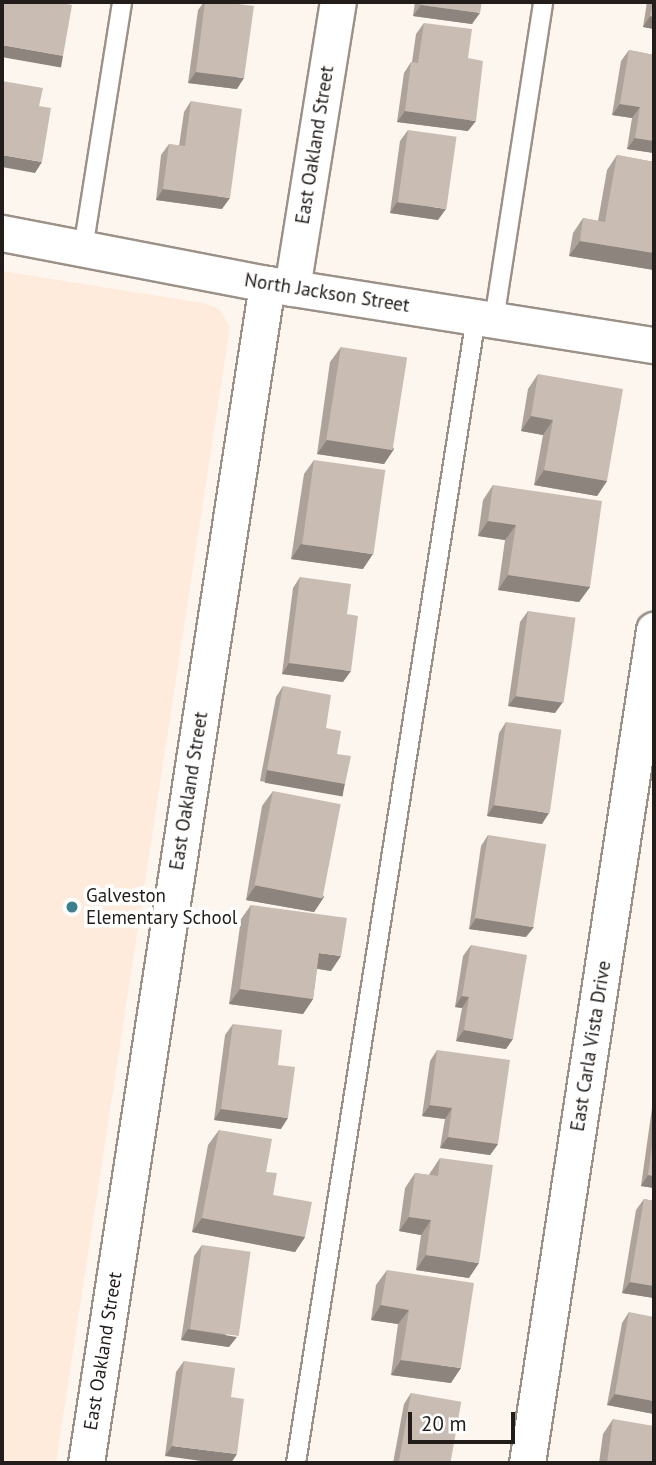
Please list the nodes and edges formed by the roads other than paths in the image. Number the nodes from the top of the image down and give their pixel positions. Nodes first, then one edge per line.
1 (122, 2) edge
2 (338, 2) edge
3 (543, 2) edge
4 (2, 233) edge
5 (83, 249) junction
6 (279, 286) junction
7 (485, 318) junction
8 (654, 345) edge
9 (654, 630) edge
10 (86, 1463) edge
11 (296, 1463) edge
12 (527, 1463) edge

1 - 5 lane
2 - 6 street, East Oakland Street
3 - 7 lane
4 - 5 street, North Jackson Street
5 - 6 street, North Jackson Street
6 - 7 street, North Jackson Street
6 - 10 street, East Oakland Street
7 - 8 street, North Jackson Street
7 - 11 lane
9 - 12 street, East Carla Vista Drive

